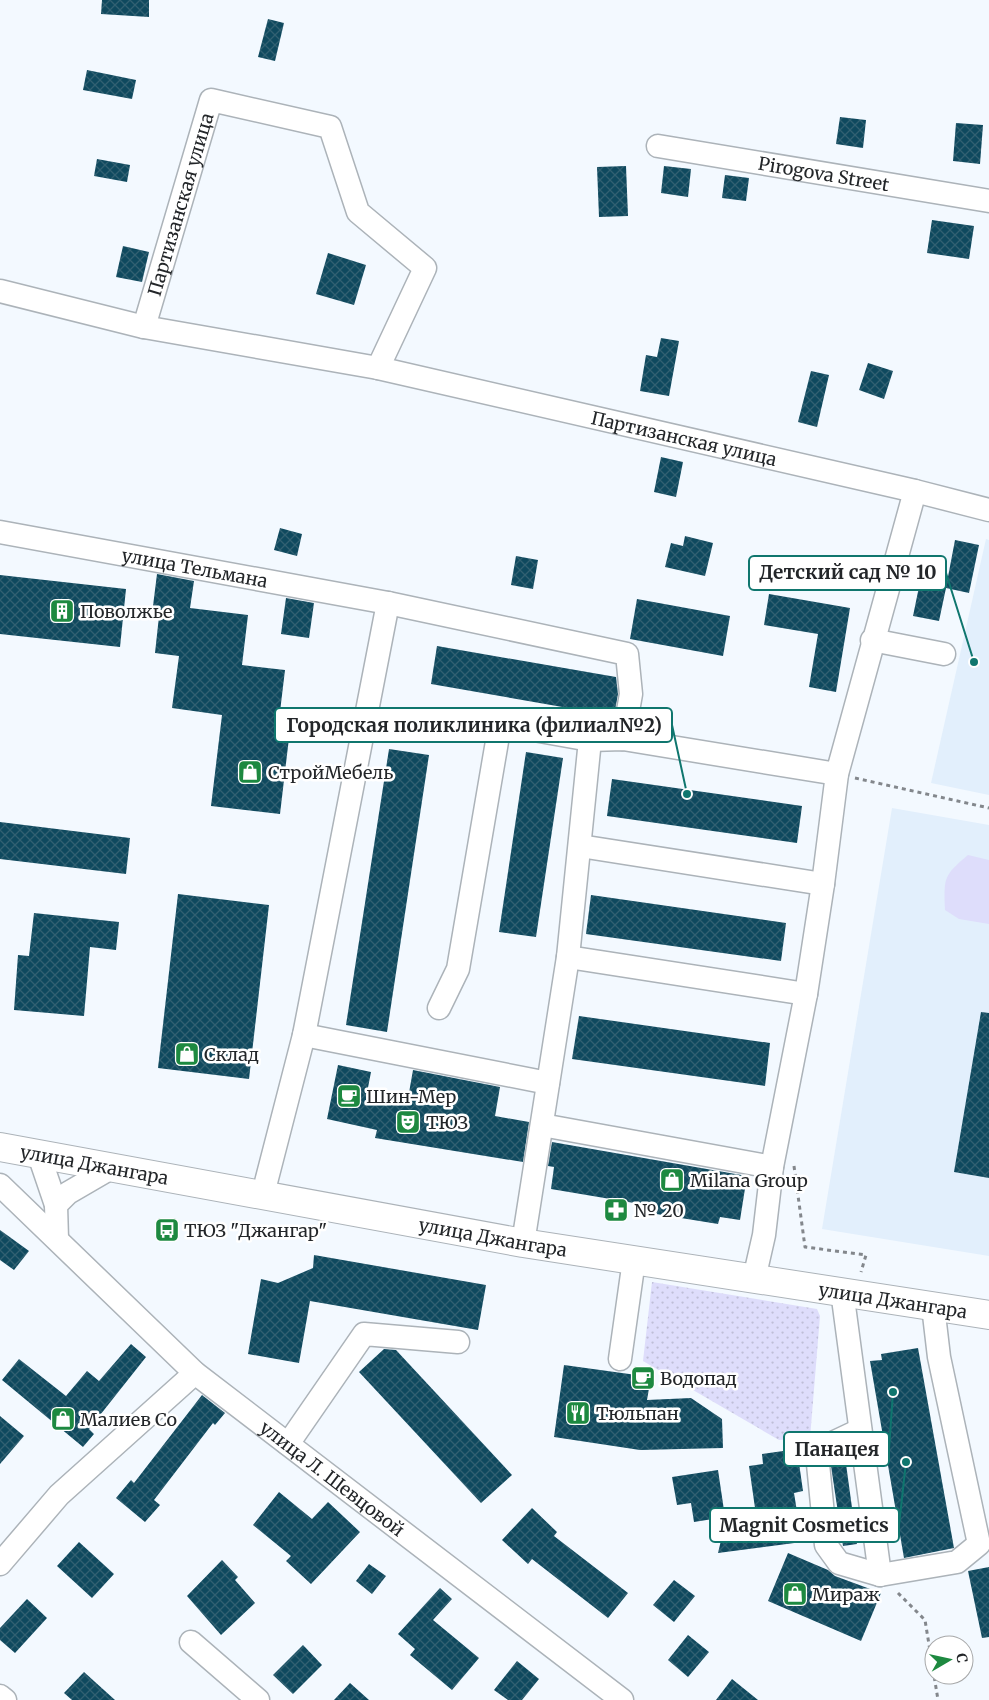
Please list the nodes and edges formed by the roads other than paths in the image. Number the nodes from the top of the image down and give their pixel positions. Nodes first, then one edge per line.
1 (658, 146) dead end
2 (989, 201) edge
3 (0, 291) edge
4 (144, 327) junction
5 (378, 368) junction
6 (915, 491) junction
7 (989, 510) edge
8 (0, 532) edge
9 (388, 604) junction
10 (872, 640) junction
11 (944, 654) dead end
12 (624, 739) junction
13 (590, 740) junction
14 (837, 774) junction
15 (580, 846) junction
16 (824, 884) junction
17 (568, 957) junction
18 (806, 994) junction
19 (439, 1008) dead end
20 (304, 1035) junction
21 (548, 1083) junction
22 (542, 1125) junction
23 (0, 1147) edge
24 (39, 1154) junction
25 (772, 1167) junction
26 (111, 1168) junction
27 (0, 1185) edge
28 (263, 1194) junction
29 (56, 1206) junction
30 (57, 1238) junction
31 (523, 1243) junction
32 (634, 1260) junction
33 (754, 1279) junction
34 (848, 1292) junction
35 (933, 1306) junction
36 (989, 1315) edge
37 (458, 1342) dead end
38 (620, 1359) dead end
39 (195, 1373) junction
40 (860, 1430) junction
41 (288, 1444) junction
42 (984, 1544) edge
43 (0, 1564) edge
44 (880, 1575) junction
45 (191, 1642) dead end
46 (0, 1696) edge
47 (5, 1700) edge
48 (258, 1700) edge
49 (622, 1700) edge

1 - 2 street, Pirogova Street
3 - 4 street, Партизанская улица
4 - 5 street, Партизанская улица
4 - 5 street, Партизанская улица
5 - 6 street, Партизанская улица
6 - 7 street, Партизанская улица
6 - 10 street
8 - 9 street, улица Тельмана
9 - 12 street, улица Тельмана
9 - 20 street
10 - 11 street
10 - 14 street
12 - 13 street
12 - 14 street
13 - 15 street
13 - 19 street
14 - 16 street
15 - 16 street
15 - 17 street
16 - 18 street
17 - 18 street
17 - 21 street
18 - 25 street
20 - 21 street
20 - 28 street
21 - 22 street
22 - 25 street
22 - 31 street
23 - 24 main road, улица Джангара
24 - 26 main road, улица Джангара
24 - 29 street
25 - 33 street
26 - 28 main road, улица Джангара
26 - 29 street
27 - 30 street, улица Л. Шевцовой
28 - 31 main road, улица Джангара
29 - 30 street
30 - 39 street, улица Л. Шевцовой
31 - 32 main road, улица Джангара
32 - 33 main road, улица Джангара
32 - 38 street
33 - 34 main road, улица Джангара
34 - 35 main road, улица Джангара
34 - 40 street
35 - 36 main road, улица Джангара
35 - 42 street
37 - 41 street
39 - 41 street, улица Л. Шевцовой
39 - 43 street
40 - 44 street
40 - 44 street
41 - 49 street, улица Л. Шевцовой
42 - 44 street
45 - 48 street
46 - 47 street

